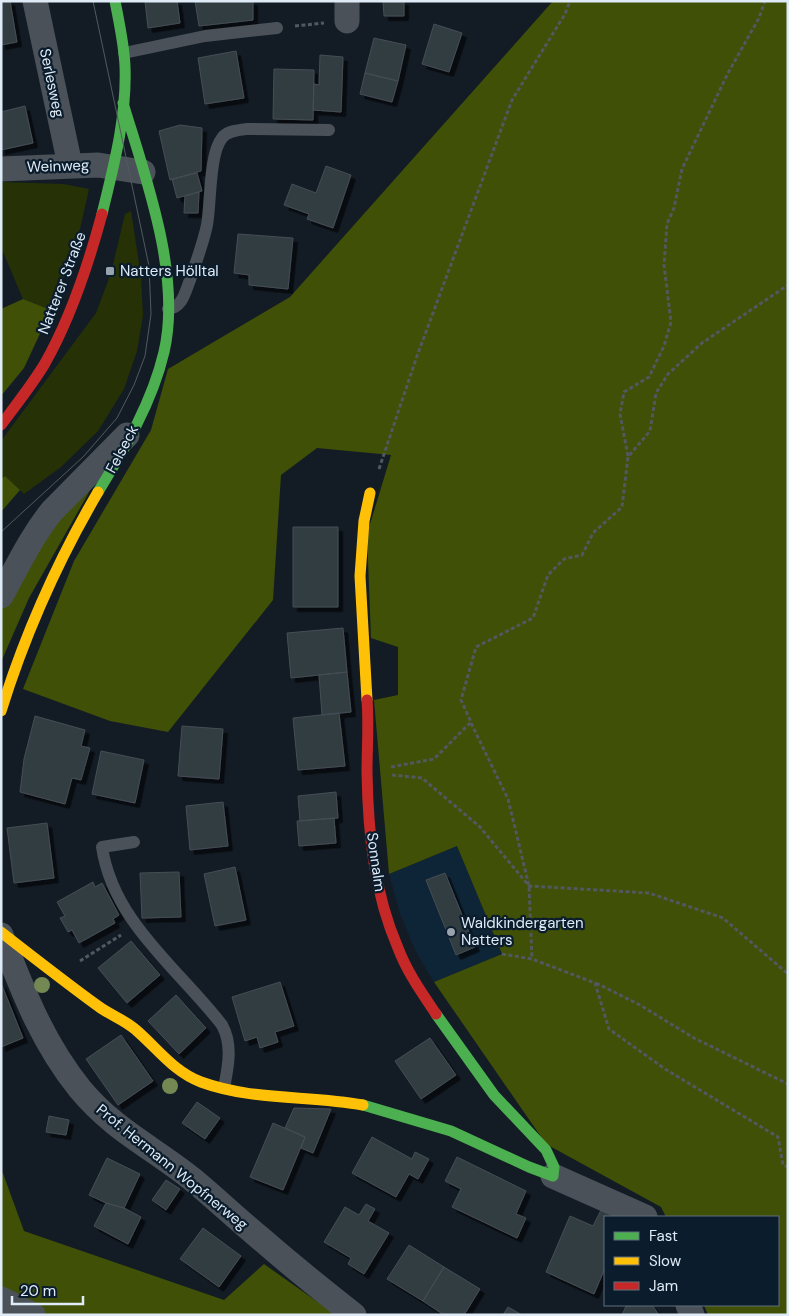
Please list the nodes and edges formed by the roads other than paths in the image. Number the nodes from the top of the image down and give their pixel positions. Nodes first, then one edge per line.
1 (35, 1) edge
2 (115, 1) edge
3 (277, 28) road end
4 (124, 53) junction
5 (124, 103) junction
6 (329, 130) dead end
7 (70, 165) junction
8 (114, 167) junction
9 (1, 169) edge
10 (143, 172) junction
11 (168, 309) junction
12 (1, 425) edge
13 (132, 430) junction
14 (370, 494) road end
15 (1, 596) edge
16 (1, 711) edge
17 (134, 842) dead end
18 (1, 933) edge
19 (224, 1088) junction
20 (553, 1176) junction
21 (642, 1216) edge
22 (1, 1299) edge
23 (33, 1315) edge
24 (354, 1315) edge

1 - 7 street, Serlesweg
2 - 4 street
3 - 4 lane
4 - 5 street
5 - 8 street, Natterer Straße
5 - 10 street, Felseck
6 - 11 lane
7 - 8 street, Weinweg
7 - 9 street, Weinweg
8 - 10 street
8 - 12 street, Natterer Straße
10 - 11 street, Felseck
11 - 13 street, Felseck
13 - 15 street
13 - 16 street, Felseck
14 - 20 street, Sonnalm
17 - 19 lane
18 - 19 street
18 - 24 street, Prof. Hermann Wopfnerweg
19 - 20 street
20 - 21 street
22 - 23 street

